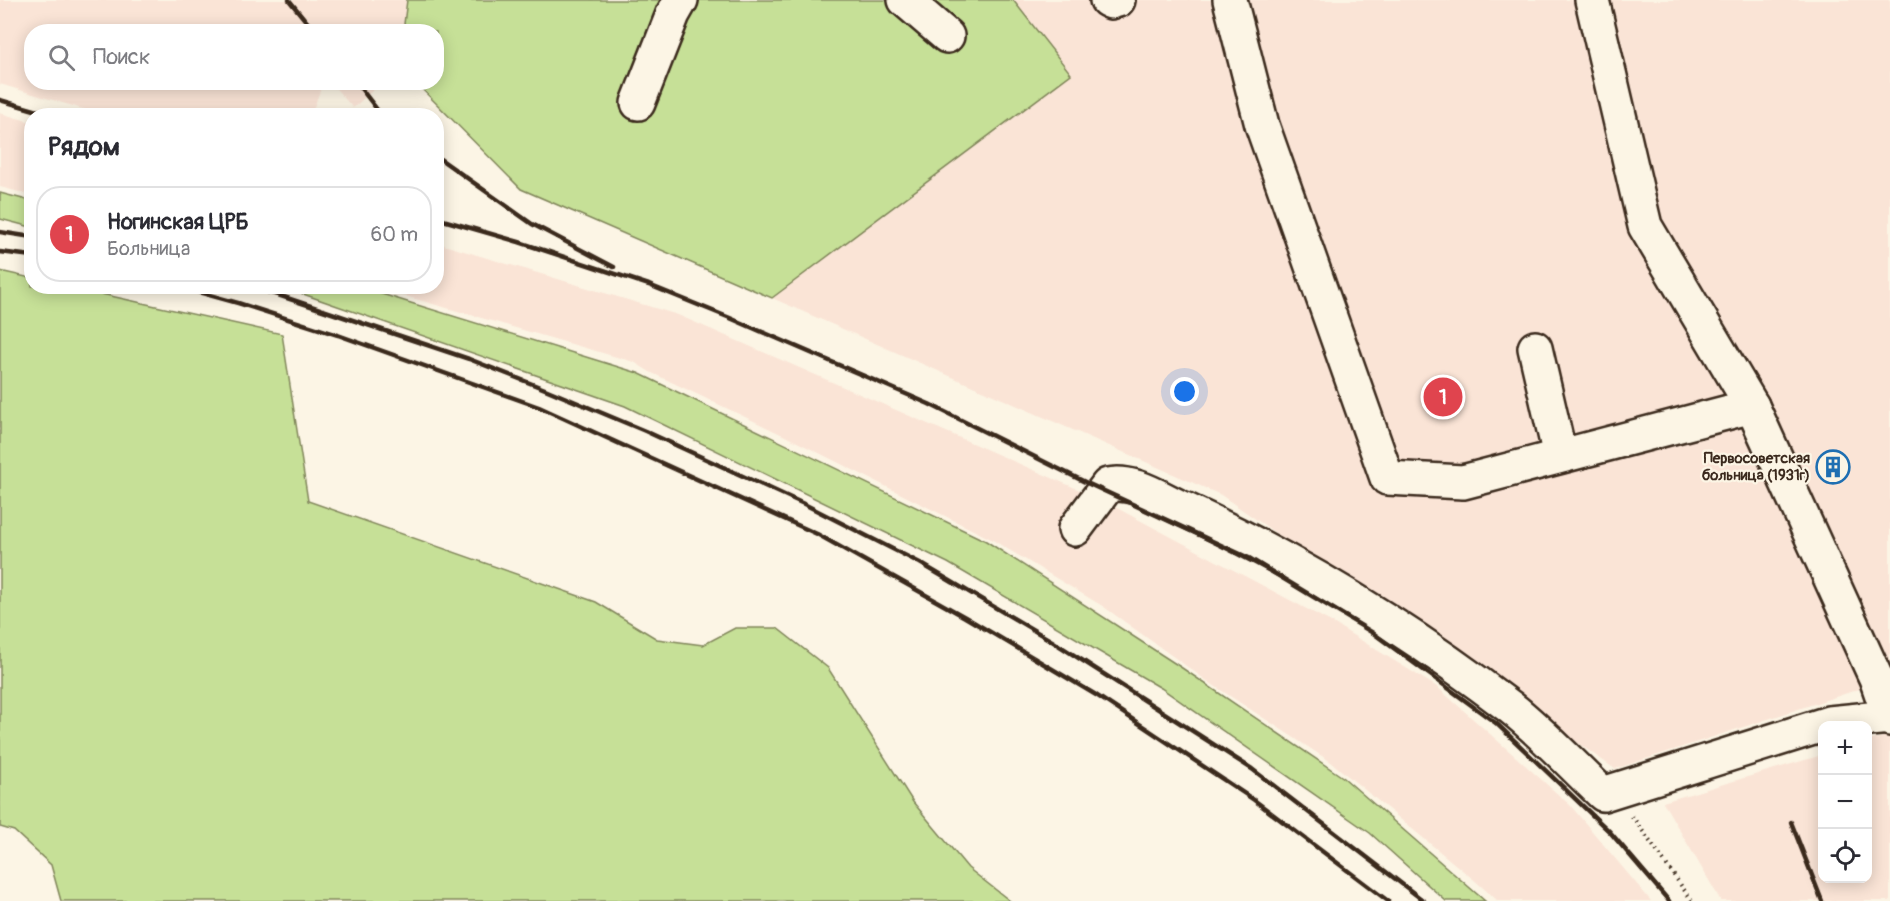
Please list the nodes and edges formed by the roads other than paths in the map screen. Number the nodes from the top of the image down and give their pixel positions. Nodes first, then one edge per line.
1 (681, 0) edge
2 (905, 0) edge
3 (1107, 0) edge
4 (1118, 0) edge
5 (1230, 0) edge
6 (1592, 0) edge
7 (947, 36) dead end
8 (638, 103) dead end
9 (1535, 348) dead end
10 (1752, 405) junction
11 (1560, 456) junction
12 (1075, 529) dead end
13 (1890, 718) edge

1 - 8 lane
2 - 7 lane
3 - 4 lane
5 - 11 lane
6 - 10 lane
9 - 11 lane
10 - 11 lane
10 - 13 lane
12 - 13 lane

